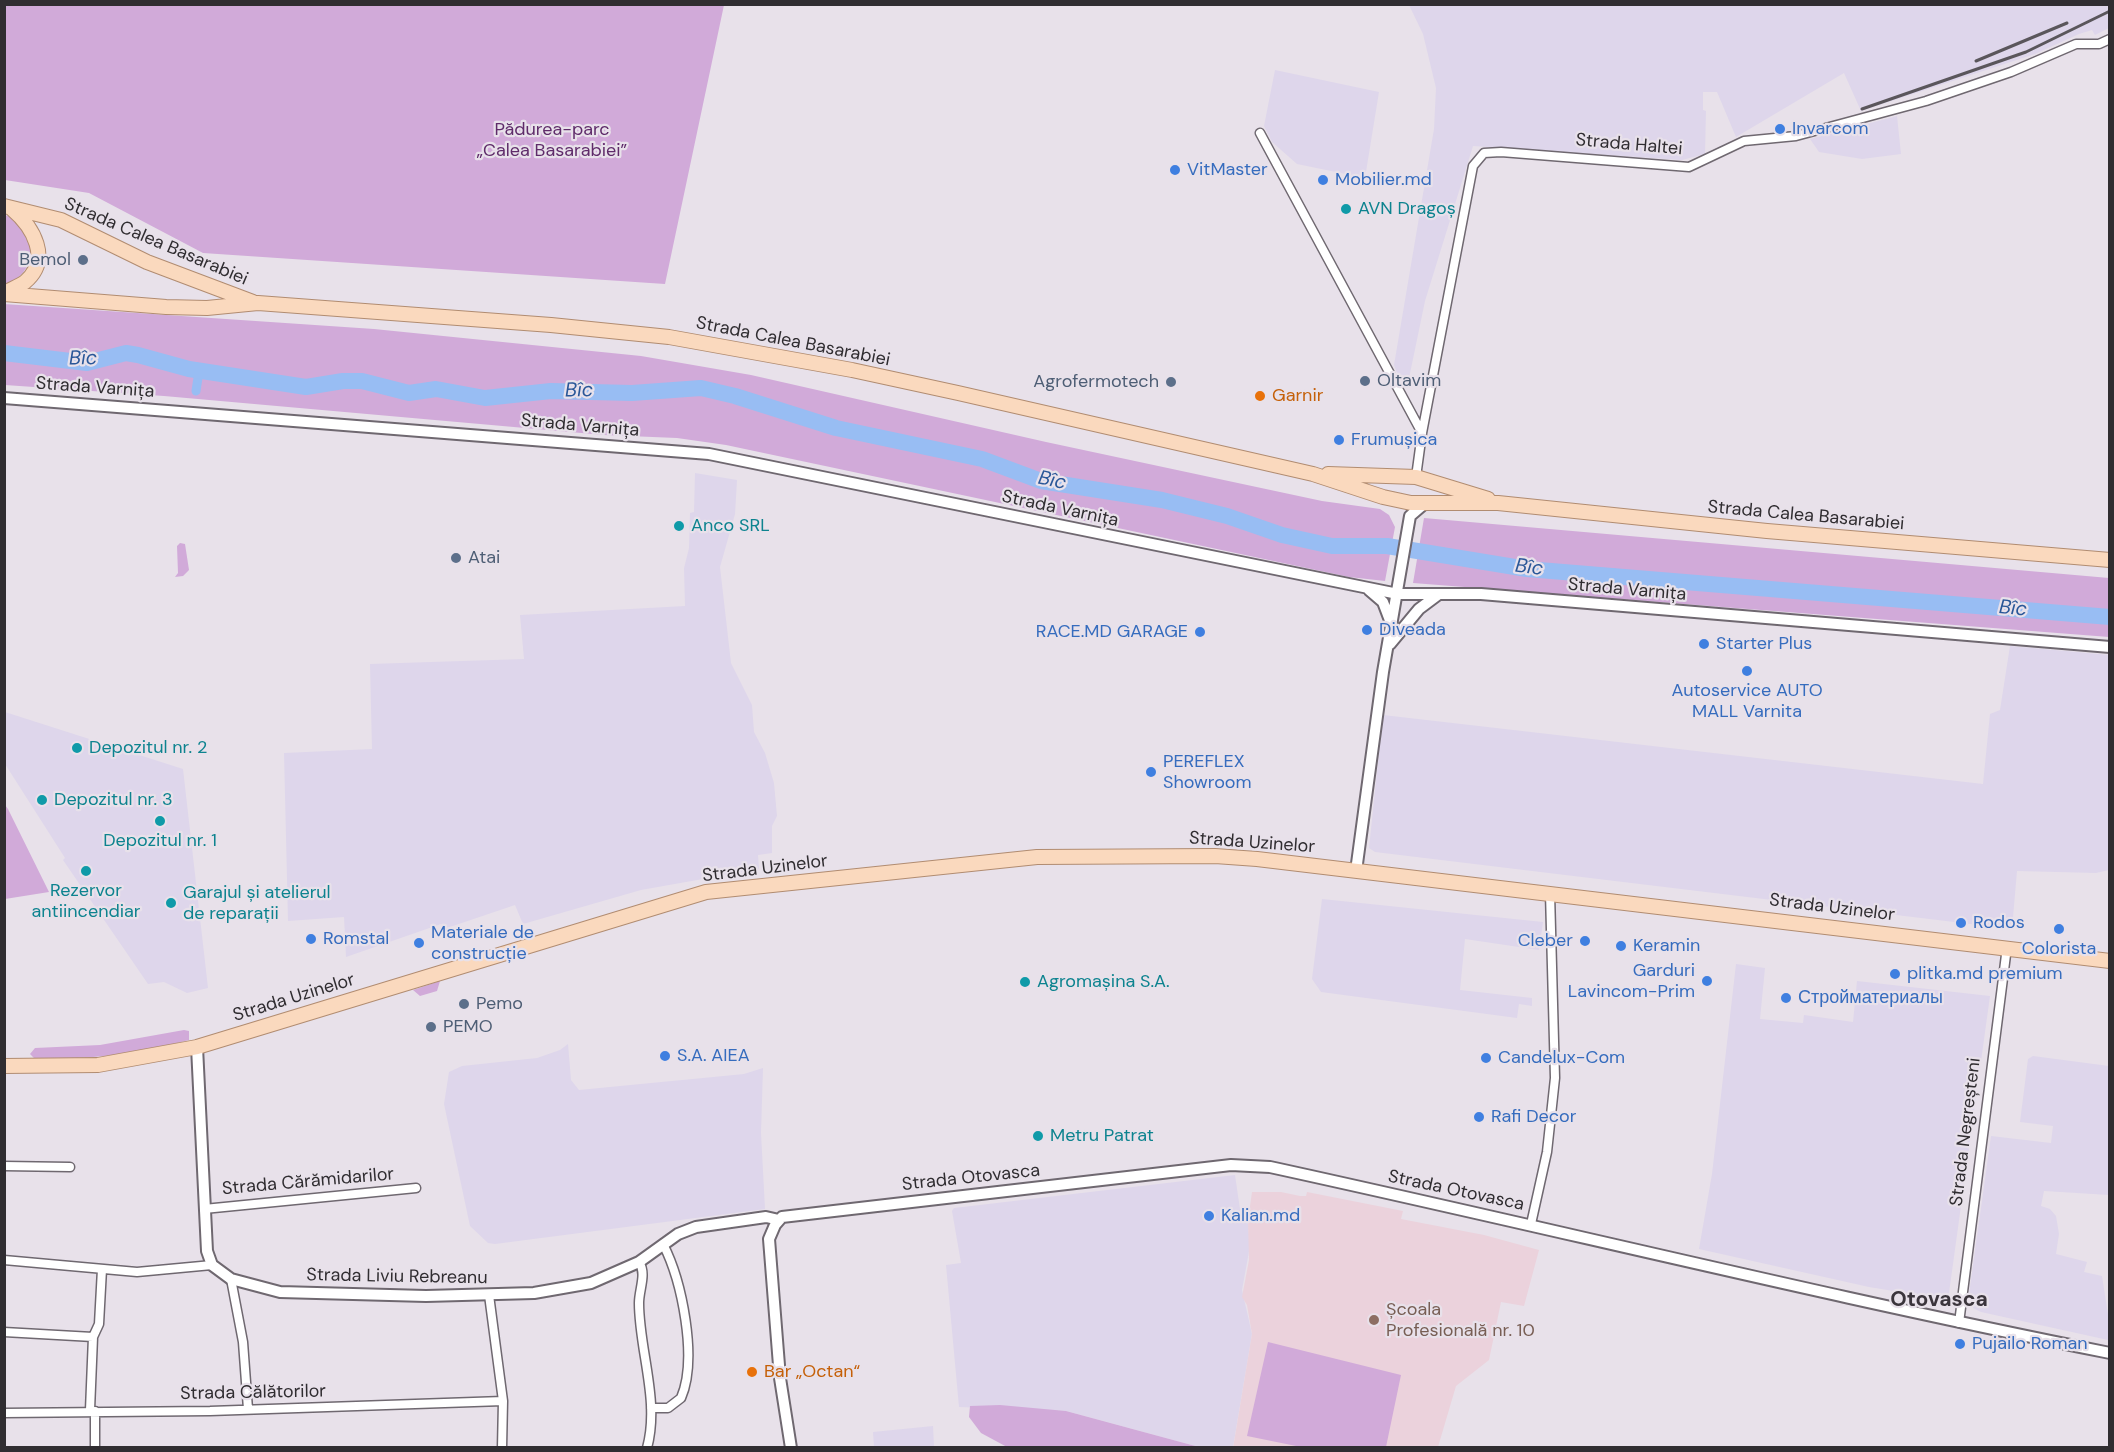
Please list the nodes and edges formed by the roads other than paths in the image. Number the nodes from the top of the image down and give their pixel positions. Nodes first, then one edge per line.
1 (2109, 39) edge
2 (1260, 133) dead end
3 (6, 206) edge
4 (4, 293) edge
5 (258, 303) junction
6 (4, 398) edge
7 (1422, 433) junction
8 (1313, 474) junction
9 (1416, 478) junction
10 (1400, 500) junction
11 (1498, 503) junction
12 (1424, 504) junction
13 (1410, 520) junction
14 (2109, 560) edge
15 (1369, 590) junction
16 (1398, 594) junction
17 (1439, 594) junction
18 (1392, 624) junction
19 (1388, 647) junction
20 (2109, 647) edge
21 (1356, 871) junction
22 (1550, 893) junction
23 (2007, 946) junction
24 (2109, 961) edge
25 (197, 1047) junction
26 (4, 1066) edge
27 (4, 1166) edge
28 (70, 1167) dead end
29 (416, 1188) dead end
30 (204, 1209) junction
31 (782, 1218) junction
32 (1531, 1224) junction
33 (663, 1244) junction
34 (4, 1260) edge
35 (639, 1262) junction
36 (212, 1265) junction
37 (102, 1269) junction
38 (231, 1279) junction
39 (489, 1295) junction
40 (1959, 1323) junction
41 (4, 1332) edge
42 (93, 1337) junction
43 (2109, 1353) edge
44 (503, 1401) junction
45 (651, 1408) junction
46 (248, 1409) junction
47 (92, 1411) junction
48 (4, 1413) edge
49 (95, 1448) edge
50 (502, 1448) edge
51 (647, 1448) edge
52 (791, 1448) edge

1 - 7 street, Strada Haltei
2 - 7 street
3 - 4 main road
3 - 5 main road, Strada Calea Basarabiei
4 - 5 main road, Strada Calea Basarabiei
5 - 8 main road, Strada Calea Basarabiei
6 - 15 street, Strada Varnița
7 - 9 street, Strada Haltei
8 - 9 main road, Strada Calea Basarabiei
8 - 10 main road, Strada Calea Basarabiei
9 - 10 main road
9 - 11 main road, Strada Calea Basarabiei
9 - 12 main road
10 - 12 main road, Strada Calea Basarabiei
10 - 13 street
11 - 12 main road, Strada Calea Basarabiei
11 - 14 main road, Strada Calea Basarabiei
12 - 13 street
13 - 16 street
15 - 16 street, Strada Varnița
15 - 18 street
16 - 17 street, Strada Varnița
16 - 18 street
17 - 19 street
17 - 20 street, Strada Varnița
18 - 19 street
19 - 21 street
21 - 22 main road, Strada Uzinelor
21 - 25 main road, Strada Uzinelor
22 - 23 main road, Strada Uzinelor
22 - 32 street
23 - 24 main road, Strada Uzinelor
23 - 40 street, Strada Negreșteni
25 - 26 main road, Strada Uzinelor
25 - 30 street
27 - 28 street
29 - 30 street, Strada Cărămidarilor
30 - 36 street
31 - 32 street, Strada Otovasca
31 - 33 street, Strada Liviu Rebreanu
31 - 52 street
32 - 40 street, Strada Otovasca
33 - 35 street, Strada Liviu Rebreanu
33 - 45 street
34 - 37 street
35 - 39 street, Strada Liviu Rebreanu
35 - 45 street
36 - 37 street
36 - 38 street, Strada Liviu Rebreanu
37 - 42 street
38 - 39 street, Strada Liviu Rebreanu
38 - 46 street
39 - 44 street
40 - 43 street, Strada Otovasca
41 - 42 street
42 - 47 street
44 - 46 street, Strada Călătorilor
44 - 50 street
45 - 51 street
46 - 47 street, Strada Călătorilor
47 - 48 street, Strada Călătorilor
47 - 49 street

